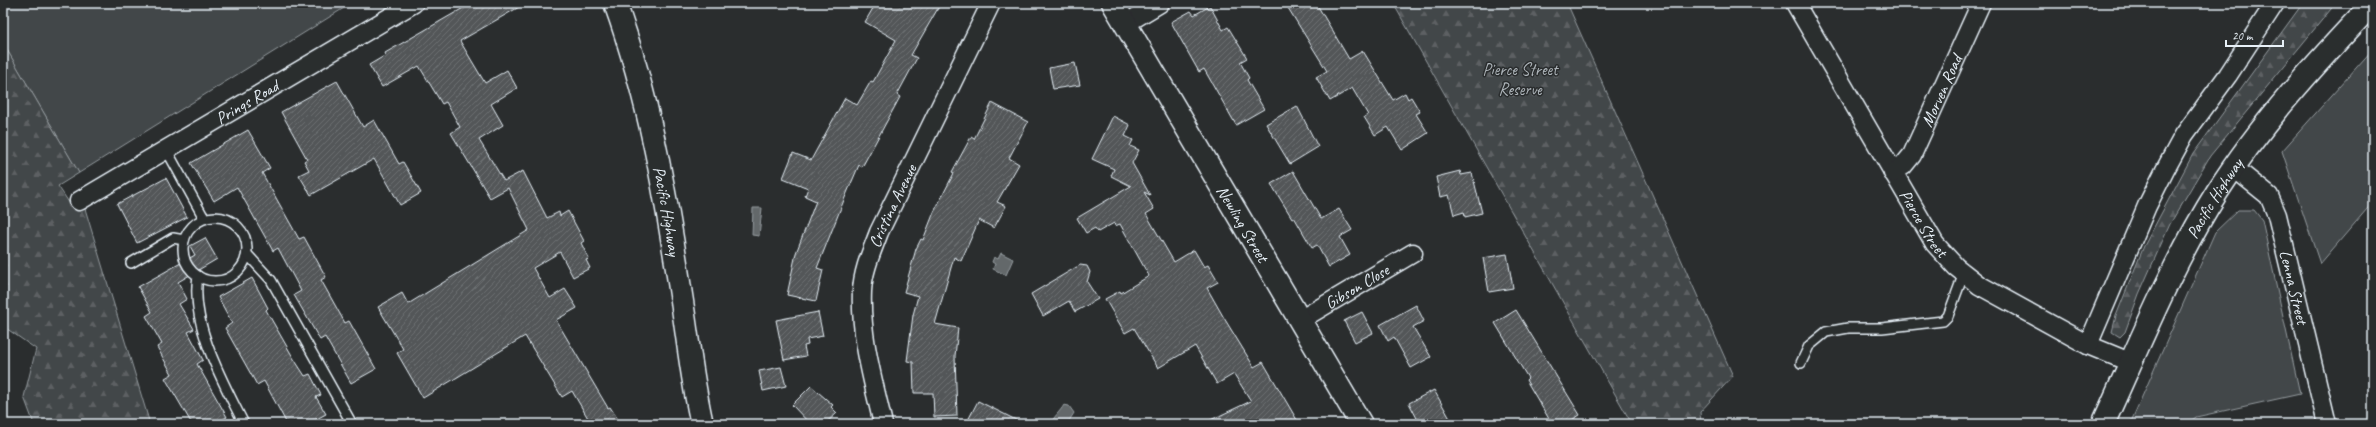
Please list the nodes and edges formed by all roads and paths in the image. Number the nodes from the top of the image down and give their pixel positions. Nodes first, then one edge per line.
1 (414, 3) edge
2 (615, 3) edge
3 (991, 3) edge
4 (1113, 3) edge
5 (1160, 3) edge
6 (1796, 3) edge
7 (1981, 3) edge
8 (2275, 3) edge
9 (2373, 3) edge
10 (1125, 24) junction
11 (166, 149) junction
12 (2233, 167) junction
13 (1893, 172) junction
14 (79, 201) dead end
15 (204, 218) junction
16 (184, 240) junction
17 (1413, 253) dead end
18 (247, 254) junction
19 (131, 262) dead end
20 (1964, 273) junction
21 (198, 276) junction
22 (1300, 320) junction
23 (2088, 345) junction
24 (1801, 363) dead end
25 (2132, 363) junction
26 (244, 424) edge
27 (352, 424) edge
28 (702, 424) edge
29 (883, 424) edge
30 (1361, 424) edge
31 (2103, 424) edge
32 (2327, 424) edge

1 - 11 street, Prings Road
2 - 28 main road, Pacific Highway
3 - 29 street, Cristina Avenue
4 - 10 main road, Newling Street
5 - 10 street
6 - 13 street, Pierce Street
7 - 13 street, Morven Road
8 - 23 street
9 - 12 main road, Pacific Highway
10 - 22 main road, Newling Street
11 - 14 street, Prings Road
11 - 15 lane
12 - 25 main road, Pacific Highway
12 - 32 street, Lenna Street
13 - 20 street, Pierce Street
15 - 16 lane
15 - 18 lane
16 - 19 lane
16 - 21 lane
17 - 22 street, Gibson Close
18 - 21 lane
18 - 27 lane
20 - 23 street, Pierce Street
20 - 24 lane
21 - 26 lane
22 - 30 main road, Newling Street
23 - 25 street, Pierce Street
25 - 31 main road, Pacific Highway

